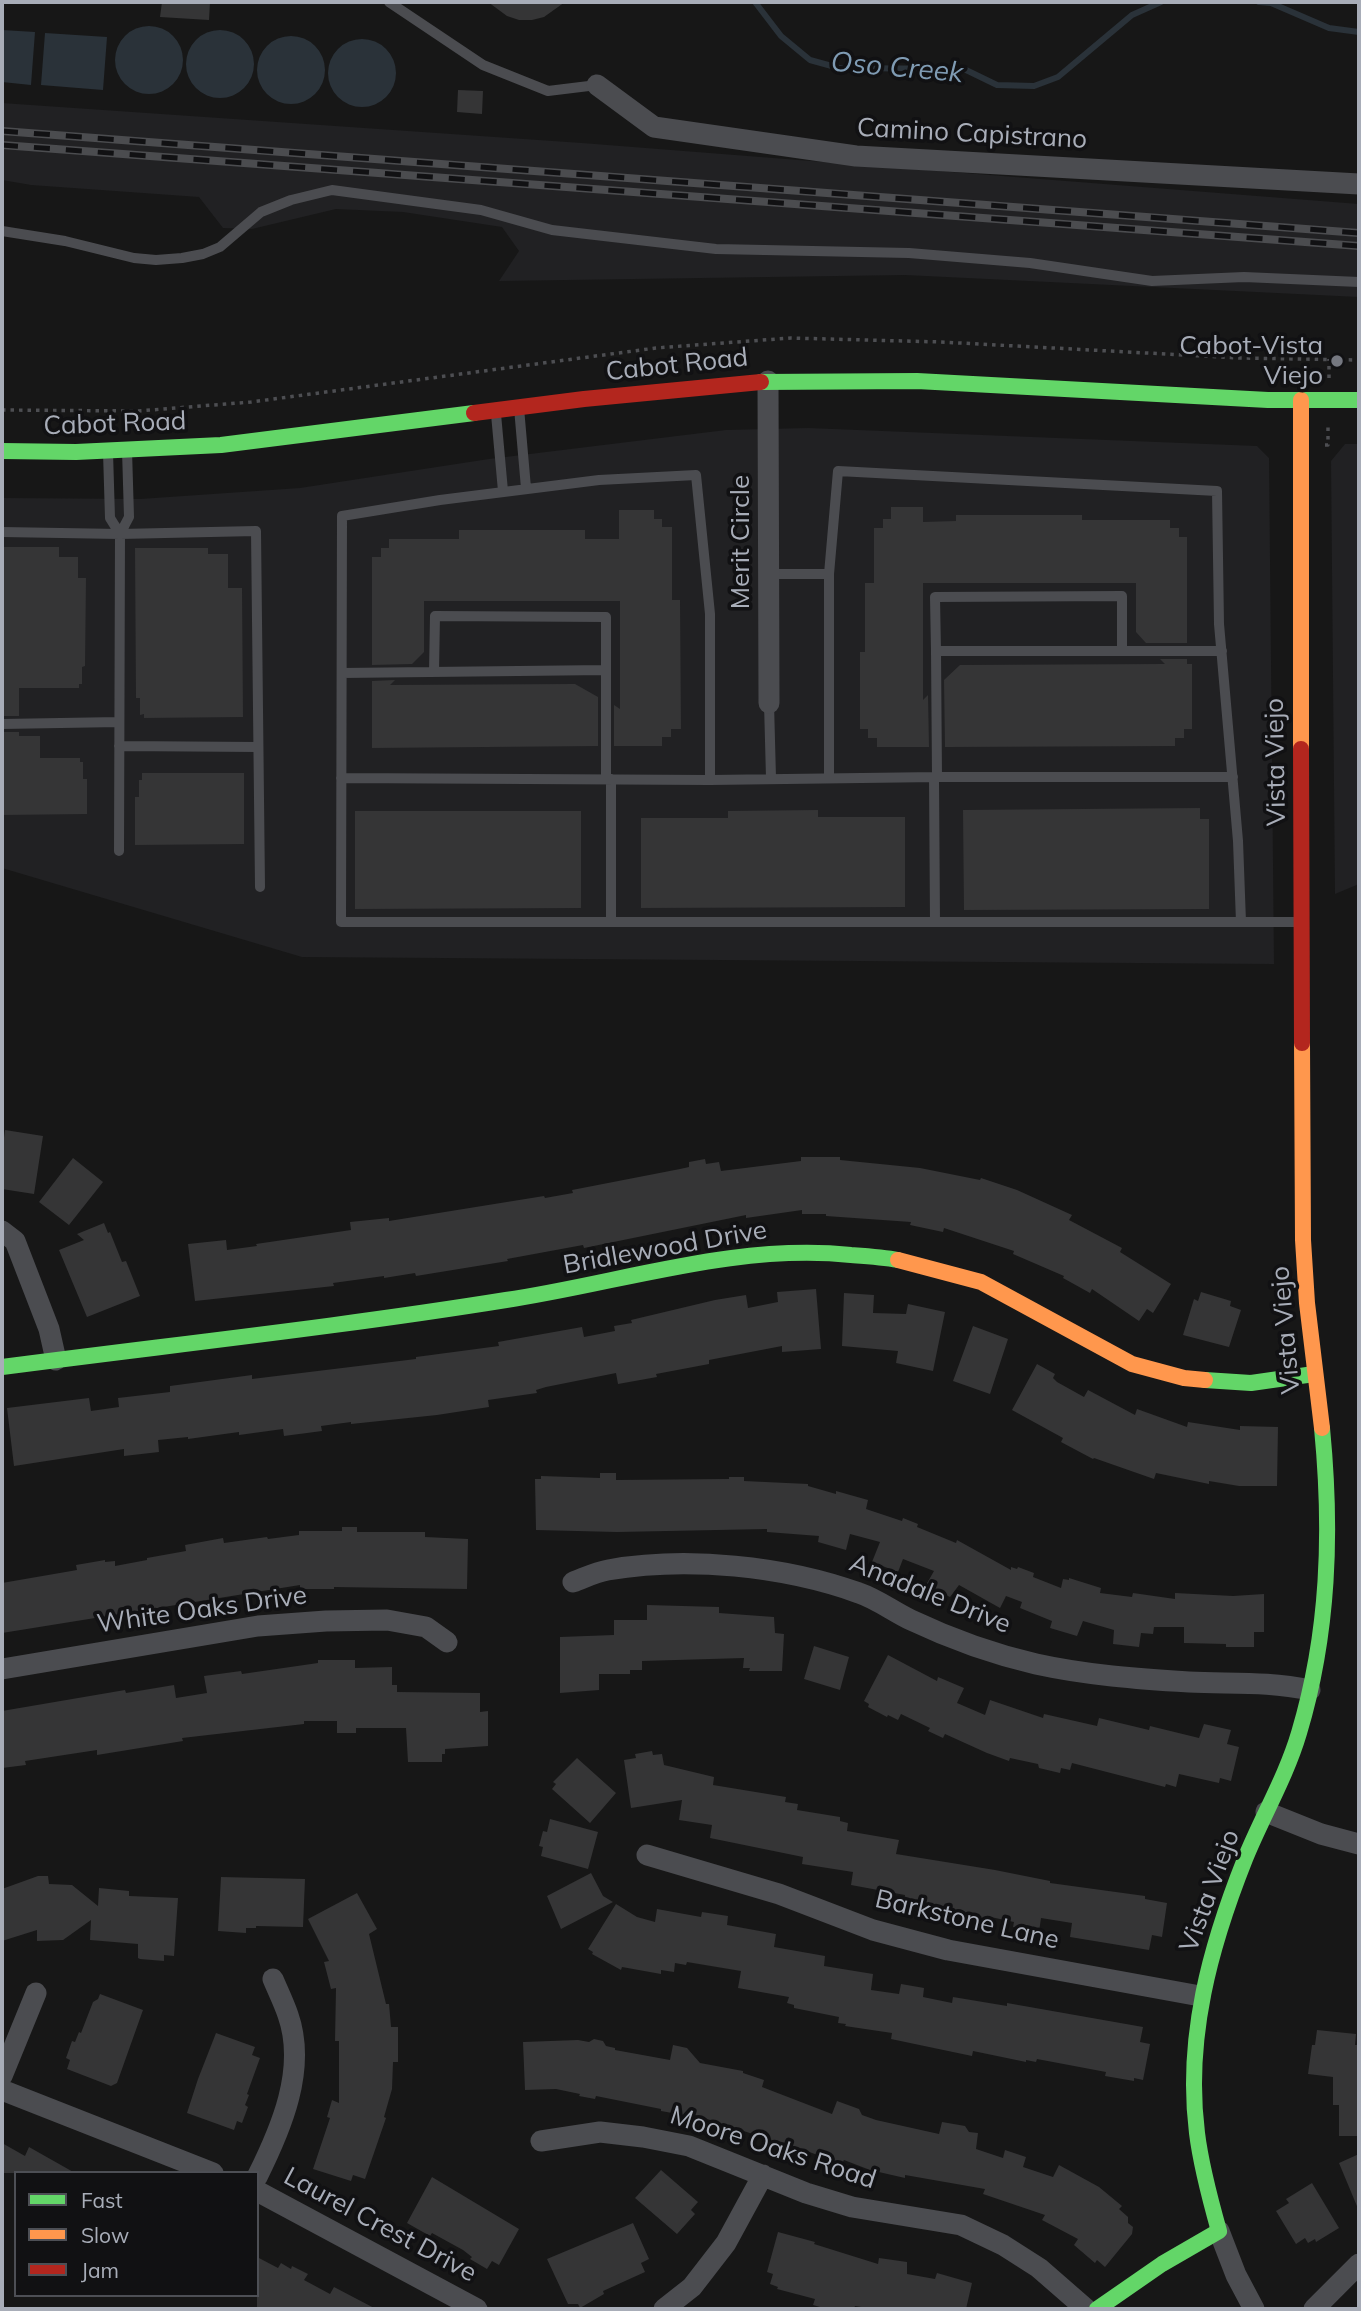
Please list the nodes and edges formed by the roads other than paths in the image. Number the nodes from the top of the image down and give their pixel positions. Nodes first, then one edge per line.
1 (389, 2) edge
2 (597, 85) joint
3 (1359, 184) edge
4 (2, 231) edge
5 (1359, 282) edge
6 (768, 381) junction
7 (1301, 400) junction
8 (1359, 400) edge
9 (519, 408) junction
10 (495, 411) junction
11 (127, 450) junction
12 (2, 451) edge
13 (108, 451) junction
14 (526, 488) junction
15 (503, 491) junction
16 (2, 532) edge
17 (120, 534) junction
18 (769, 574) junction
19 (829, 574) junction
20 (936, 651) junction
21 (1122, 651) junction
22 (1222, 651) junction
23 (606, 670) junction
24 (434, 672) junction
25 (342, 673) junction
26 (769, 703) joint
27 (119, 723) junction
28 (2, 724) edge
29 (119, 746) junction
30 (258, 747) junction
31 (936, 777) junction
32 (1233, 777) junction
33 (341, 778) junction
34 (829, 778) junction
35 (608, 779) junction
36 (771, 779) junction
37 (710, 780) junction
38 (119, 851) dead end
39 (260, 887) dead end
40 (611, 922) junction
41 (935, 922) junction
42 (1241, 922) junction
43 (1302, 922) junction
44 (2, 1231) edge
45 (55, 1360) junction
46 (2, 1367) edge
47 (1314, 1374) junction
48 (573, 1582) dead end
49 (447, 1642) dead end
50 (2, 1669) edge
51 (1310, 1690) junction
52 (1266, 1812) junction
53 (1359, 1844) edge
54 (647, 1855) dead end
55 (273, 1979) dead end
56 (36, 1993) dead end
57 (1200, 1996) junction
58 (2, 2076) edge
59 (2, 2090) edge
60 (541, 2141) dead end
61 (209, 2171) edge
62 (259, 2173) edge
63 (763, 2175) junction
64 (259, 2192) edge
65 (1219, 2231) junction
66 (1359, 2264) edge
67 (477, 2309) edge
68 (664, 2309) edge
69 (1086, 2309) edge
70 (1097, 2309) edge
71 (1254, 2309) edge
72 (1314, 2309) edge

1 - 2 lane
2 - 3 street, Camino Capistrano
4 - 5 lane
6 - 7 street, Cabot Road
6 - 9 street, Cabot Road
6 - 18 street, Merit Circle
7 - 8 street, Cabot Road
7 - 43 street, Vista Viejo
9 - 10 street, Cabot Road
9 - 14 lane
10 - 11 street, Cabot Road
10 - 15 lane
11 - 13 street, Cabot Road
11 - 17 lane
12 - 13 street, Cabot Road
13 - 17 lane
14 - 15 lane
14 - 37 lane
15 - 25 lane
16 - 17 lane
17 - 27 lane
17 - 30 lane
18 - 19 lane
18 - 26 street, Merit Circle
19 - 22 lane
19 - 34 lane
20 - 21 lane
20 - 21 lane
20 - 31 lane
21 - 22 lane
22 - 32 lane
23 - 24 lane
23 - 24 lane
23 - 35 lane
24 - 25 lane
25 - 33 lane
26 - 36 lane
27 - 28 lane
27 - 29 lane
29 - 30 lane
29 - 38 lane
30 - 39 lane
31 - 32 lane
31 - 34 lane
31 - 41 lane
32 - 42 lane
33 - 35 lane
33 - 40 lane
34 - 36 lane
35 - 37 lane
35 - 40 lane
36 - 37 lane
40 - 41 lane
41 - 42 lane
42 - 43 lane
43 - 47 street, Vista Viejo
44 - 45 street
45 - 46 street, Bridlewood Drive
45 - 47 street, Bridlewood Drive
47 - 51 street, Vista Viejo
48 - 51 street, Anadale Drive
49 - 50 street, White Oaks Drive
51 - 52 street, Vista Viejo
52 - 53 street
52 - 57 street, Vista Viejo
54 - 57 street, Barkstone Lane
55 - 62 street
56 - 58 street
57 - 65 street, Vista Viejo
59 - 61 street
60 - 63 street, Moore Oaks Road
63 - 68 street
63 - 69 street, Moore Oaks Road
64 - 67 street, Laurel Crest Drive
65 - 70 street
65 - 71 street
66 - 72 street

